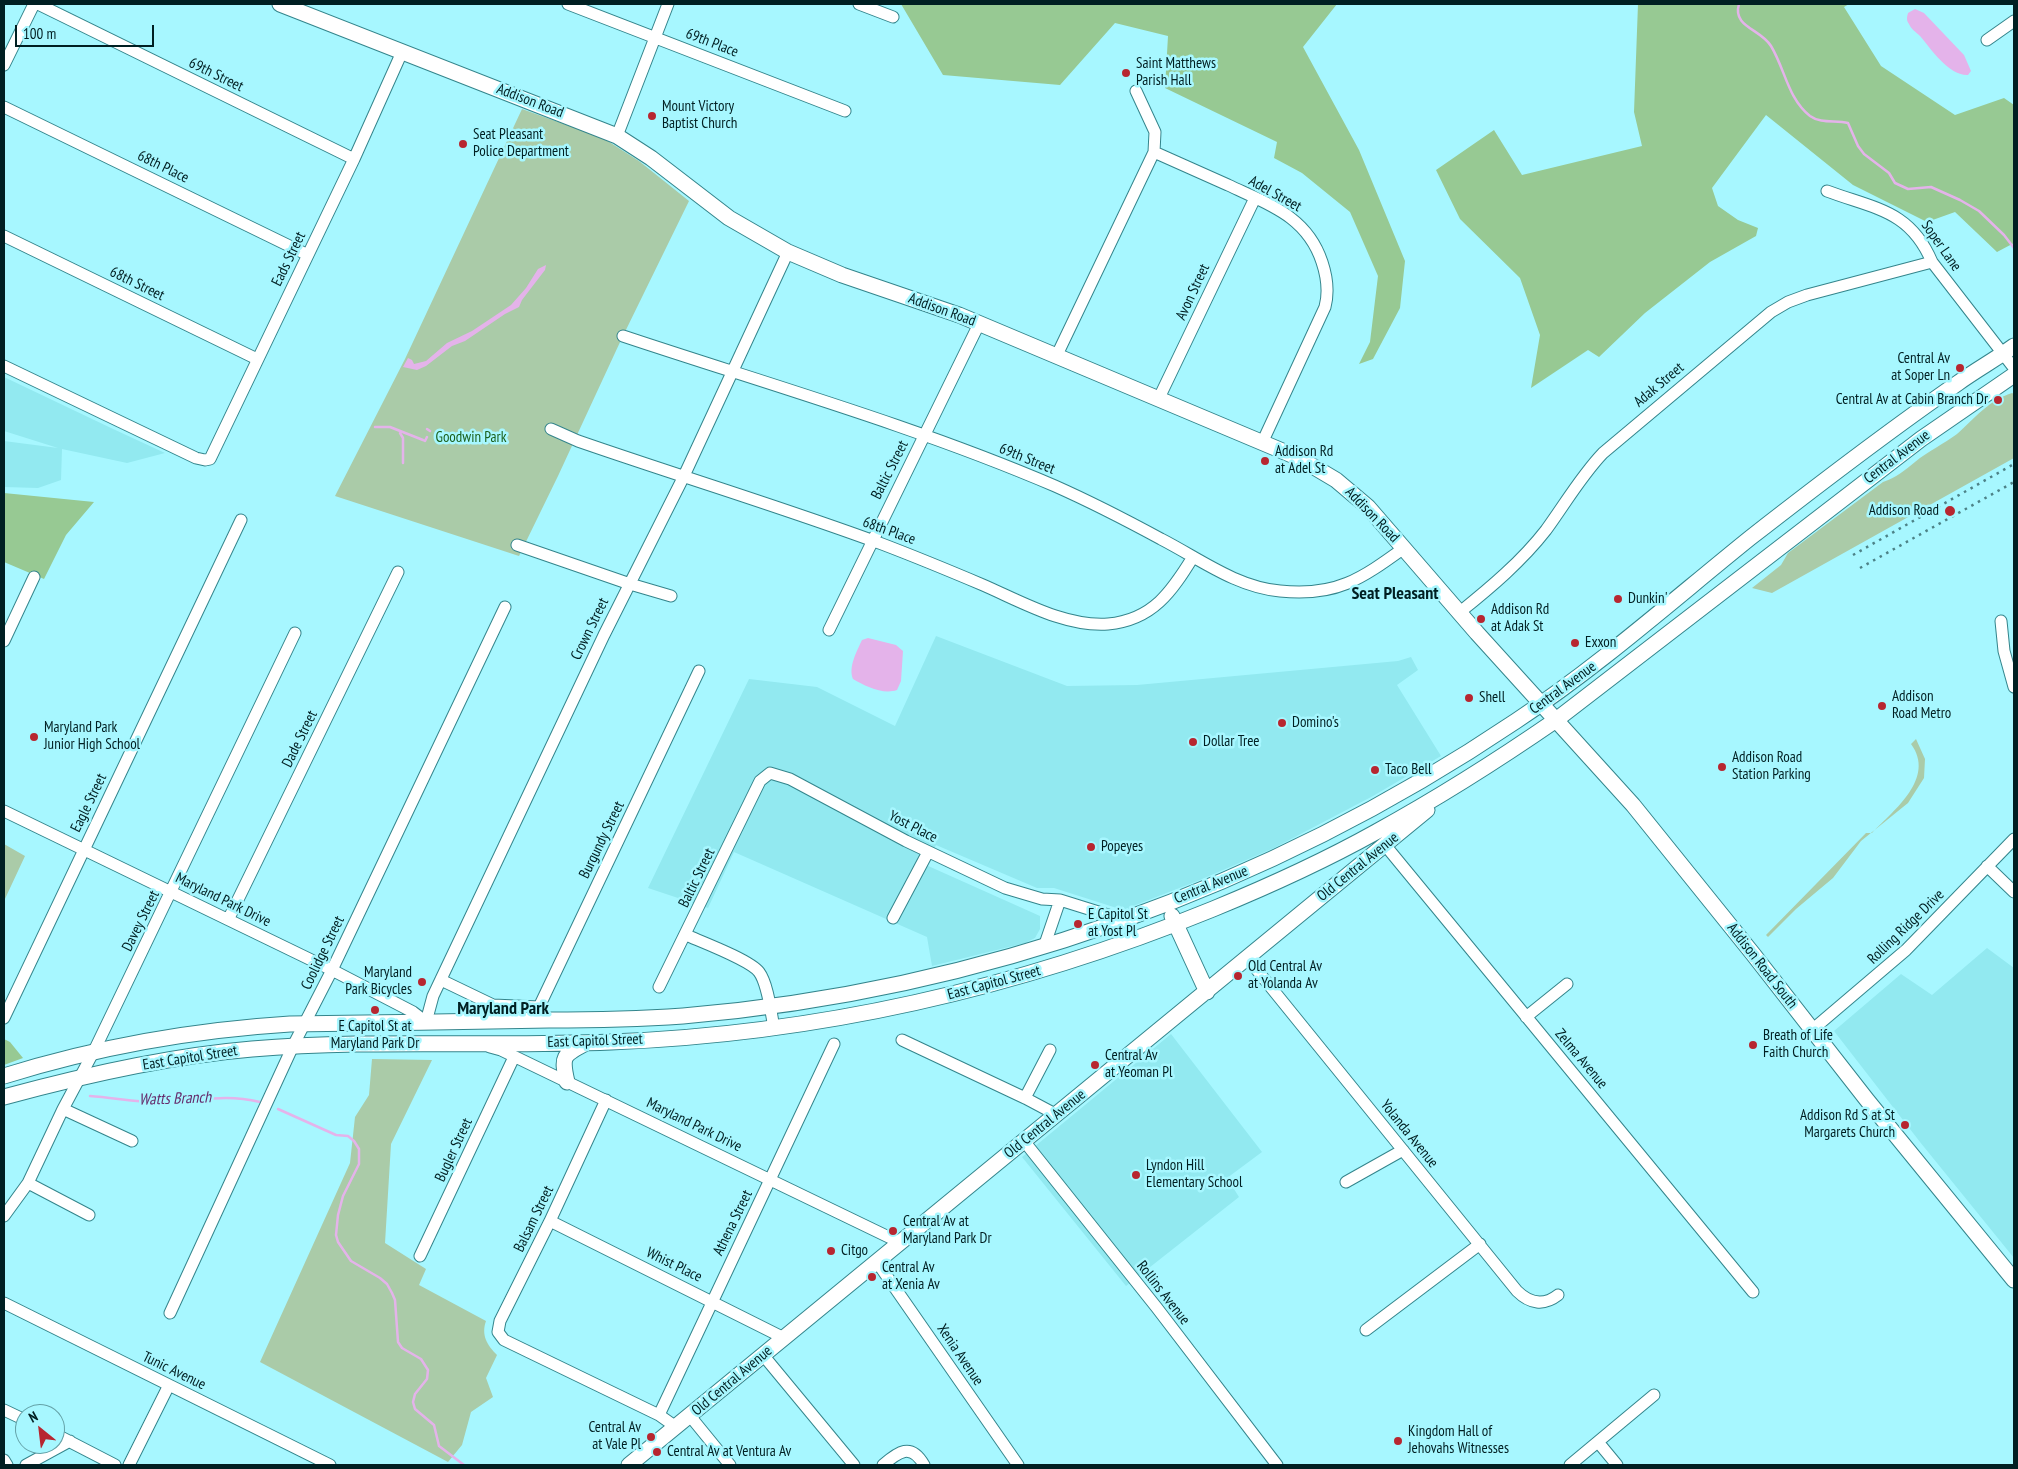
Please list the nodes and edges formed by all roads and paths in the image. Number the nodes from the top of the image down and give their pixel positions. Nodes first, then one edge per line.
1 (36, 4) edge
2 (280, 4) edge
3 (568, 4) edge
4 (668, 4) edge
5 (859, 4) edge
6 (893, 17) dead end
7 (2014, 21) edge
8 (655, 37) junction
9 (1987, 40) dead end
10 (402, 52) junction
11 (4, 65) edge
12 (1136, 91) dead end
13 (4, 107) edge
14 (845, 111) dead end
15 (617, 136) junction
16 (1154, 152) junction
17 (354, 159) junction
18 (1827, 191) dead end
19 (1255, 198) junction
20 (4, 236) edge
21 (788, 252) junction
22 (308, 255) junction
23 (1932, 262) junction
24 (979, 324) junction
25 (623, 336) dead end
26 (2009, 350) edge
27 (1056, 357) junction
28 (257, 359) junction
29 (4, 366) edge
30 (2014, 368) edge
31 (734, 372) junction
32 (2014, 375) edge
33 (1158, 400) junction
34 (551, 429) dead end
35 (925, 435) junction
36 (1262, 443) junction
37 (683, 478) junction
38 (241, 520) dead end
39 (1757, 533) junction
40 (872, 541) junction
41 (517, 545) dead end
42 (1404, 548) junction
43 (1193, 557) junction
44 (398, 572) dead end
45 (34, 578) dead end
46 (630, 584) junction
47 (671, 596) dead end
48 (1713, 600) junction
49 (505, 607) dead end
50 (1460, 612) junction
51 (2001, 621) dead end
52 (829, 630) dead end
53 (295, 633) dead end
54 (4, 642) edge
55 (699, 672) dead end
56 (2014, 687) edge
57 (1541, 704) junction
58 (1556, 720) junction
59 (760, 781) joint
60 (1461, 782) junction
61 (4, 810) edge
62 (2014, 839) edge
63 (1385, 845) junction
64 (84, 849) junction
65 (928, 852) junction
66 (1987, 866) junction
67 (172, 891) junction
68 (2014, 892) edge
69 (1060, 900) junction
70 (1166, 903) junction
71 (229, 918) junction
72 (894, 918) dead end
73 (1124, 920) junction
74 (1176, 924) junction
75 (686, 935) junction
76 (1044, 947) junction
77 (1248, 958) junction
78 (332, 970) junction
79 (440, 980) junction
80 (1567, 984) dead end
81 (659, 987) dead end
82 (1206, 992) junction
83 (769, 1006) junction
84 (539, 1007) junction
85 (1526, 1017) junction
86 (4, 1018) edge
87 (547, 1020) junction
88 (426, 1022) junction
89 (305, 1024) junction
90 (774, 1028) junction
91 (1812, 1030) junction
92 (902, 1040) dead end
93 (587, 1042) junction
94 (471, 1043) junction
95 (834, 1044) dead end
96 (293, 1046) junction
97 (1050, 1050) dead end
98 (94, 1051) junction
99 (514, 1057) junction
100 (4, 1076) edge
101 (80, 1078) junction
102 (566, 1082) junction
103 (4, 1097) edge
104 (1025, 1098) junction
105 (606, 1100) junction
106 (63, 1109) junction
107 (1056, 1115) junction
108 (132, 1141) dead end
109 (1024, 1141) junction
110 (1403, 1150) junction
111 (771, 1179) junction
112 (1346, 1182) dead end
113 (28, 1183) junction
114 (88, 1215) dead end
115 (4, 1216) edge
116 (550, 1221) junction
117 (901, 1243) junction
118 (1480, 1244) junction
119 (420, 1256) dead end
120 (877, 1262) junction
121 (2014, 1280) edge
122 (1753, 1292) dead end
123 (1558, 1295) dead end
124 (712, 1301) junction
125 (4, 1304) edge
126 (170, 1313) dead end
127 (1366, 1330) dead end
128 (784, 1338) junction
129 (763, 1355) junction
130 (169, 1385) junction
131 (1654, 1396) dead end
132 (659, 1415) junction
133 (690, 1416) junction
134 (676, 1427) junction
135 (65, 1439) edge
136 (70, 1441) junction
137 (1598, 1442) junction
138 (4, 1460) edge
139 (7, 1465) edge
140 (26, 1465) edge
141 (115, 1465) edge
142 (129, 1465) edge
143 (330, 1465) edge
144 (629, 1465) edge
145 (730, 1465) edge
146 (854, 1465) edge
147 (883, 1465) edge
148 (924, 1465) edge
149 (1018, 1465) edge
150 (1277, 1465) edge
151 (1570, 1465) edge
152 (1617, 1465) edge

1 - 11 street
1 - 17 street, 69th Street
2 - 10 main road, Addison Road
3 - 8 street, 69th Place
4 - 8 street
5 - 6 street
7 - 9 street
8 - 14 street, 69th Place
8 - 15 street
10 - 15 main road, Addison Road
10 - 17 street, Eads Street
12 - 16 street
13 - 22 street, 68th Place
15 - 21 main road, Addison Road
16 - 19 street, Adel Street
16 - 27 street
17 - 22 street, Eads Street
18 - 23 street, Soper Lane
19 - 33 street, Avon Street
19 - 36 street, Adel Street
20 - 28 street, 68th Street
21 - 24 main road, Addison Road
21 - 31 street, Crown Street
22 - 28 street, Eads Street
23 - 26 street, Soper Lane
23 - 50 street, Adak Street
24 - 27 main road, Addison Road
24 - 35 street, Baltic Street
25 - 31 street, 69th Street
26 - 30 street, Soper Lane
26 - 39 main road, Central Avenue
27 - 33 main road, Addison Road
28 - 29 street, Eads Street
31 - 35 street, 69th Street
31 - 37 street, Crown Street
32 - 48 main road, Central Avenue
33 - 36 main road, Addison Road
34 - 37 street, 68th Place
35 - 40 street, Baltic Street
35 - 43 street, 69th Street
36 - 42 main road, Addison Road
37 - 40 street, 68th Place
37 - 46 street, Crown Street
38 - 64 street, Eagle Street
39 - 48 main road
39 - 57 main road, Central Avenue
40 - 43 street, 68th Place
40 - 52 street, Baltic Street
41 - 46 street
42 - 43 street, 69th Street
42 - 50 main road, Addison Road
44 - 71 street, Dade Street
45 - 54 street
46 - 47 street
46 - 79 street, Crown Street
48 - 58 main road, Central Avenue
49 - 78 street, Coolidge Street
50 - 57 main road, Addison Road
51 - 56 street
53 - 67 street, Davey Street
55 - 84 street, Burgundy Street
57 - 58 main road, Addison Road South
57 - 70 main road, Central Avenue
58 - 60 main road, Central Avenue
58 - 91 main road, Addison Road South
59 - 65 street, Yost Place
59 - 75 street, Baltic Street
60 - 63 main road, Old Central Avenue
60 - 74 main road, Central Avenue
61 - 64 street, Maryland Park Drive
62 - 66 street, Rolling Ridge Drive
63 - 77 main road, Old Central Avenue
63 - 85 street, Zelma Avenue
64 - 67 street, Maryland Park Drive
64 - 86 street, Eagle Street
65 - 69 street, Yost Place
65 - 72 street
66 - 68 street
66 - 91 street, Rolling Ridge Drive
67 - 71 street, Maryland Park Drive
67 - 98 street, Davey Street
69 - 73 street, Yost Place
69 - 76 street
70 - 73 main road, East Capitol Street
70 - 74 main road, Central Avenue
71 - 78 street, Maryland Park Drive
73 - 76 main road, East Capitol Street
74 - 82 main road, Central Avenue
74 - 90 main road, East Capitol Street
75 - 81 street, Baltic Street
75 - 83 street
76 - 83 main road, East Capitol Street
77 - 82 main road, Old Central Avenue
77 - 110 street, Yolanda Avenue
78 - 88 street, Maryland Park Drive
78 - 89 street, Coolidge Street
79 - 84 street
79 - 88 street, Crown Street
80 - 85 street
82 - 107 main road, Old Central Avenue
83 - 87 main road, East Capitol Street
83 - 90 street
84 - 87 street
85 - 122 street, Zelma Avenue
87 - 88 main road, East Capitol Street
88 - 89 main road, East Capitol Street
89 - 96 street, Coolidge Street
89 - 98 main road, East Capitol Street
90 - 93 main road, East Capitol Street
91 - 121 main road, Addison Road South
92 - 104 street
93 - 94 main road, East Capitol Street
93 - 102 main road
94 - 96 main road, East Capitol Street
94 - 99 street, Maryland Park Drive
95 - 111 street, Athena Street
96 - 101 main road, East Capitol Street
96 - 126 street, Coolidge Street
97 - 104 street
98 - 100 main road, East Capitol Street
98 - 101 street, Davey Street
99 - 102 street, Maryland Park Drive
99 - 119 street, Bugler Street
101 - 103 main road, East Capitol Street
101 - 106 street, Davey Street
102 - 105 street, Maryland Park Drive
104 - 107 street
105 - 111 street, Maryland Park Drive
105 - 116 street, Balsam Street
106 - 108 street
106 - 113 street, Davey Street
107 - 109 main road, Old Central Avenue
109 - 117 main road, Old Central Avenue
109 - 150 street, Rollins Avenue
110 - 112 street
110 - 118 street, Yolanda Avenue
111 - 117 street, Maryland Park Drive
111 - 124 street, Athena Street
113 - 114 street
113 - 115 street, Davey Street
116 - 124 street, Whist Place
116 - 132 street, Balsam Street
117 - 120 main road, Old Central Avenue
118 - 123 street, Yolanda Avenue
118 - 127 street
120 - 128 main road, Old Central Avenue
120 - 149 street, Xenia Avenue
124 - 128 street, Whist Place
124 - 132 street, Athena Street
125 - 130 street, Tunic Avenue
128 - 129 main road, Old Central Avenue
129 - 133 main road, Old Central Avenue
129 - 146 street
130 - 142 street
130 - 143 street, Tunic Avenue
131 - 137 street
132 - 134 street
133 - 134 main road, Old Central Avenue
133 - 145 street
134 - 144 main road, Old Central Avenue
135 - 136 street
136 - 140 street
136 - 141 street
137 - 151 street
137 - 152 street
138 - 139 street
147 - 148 street

